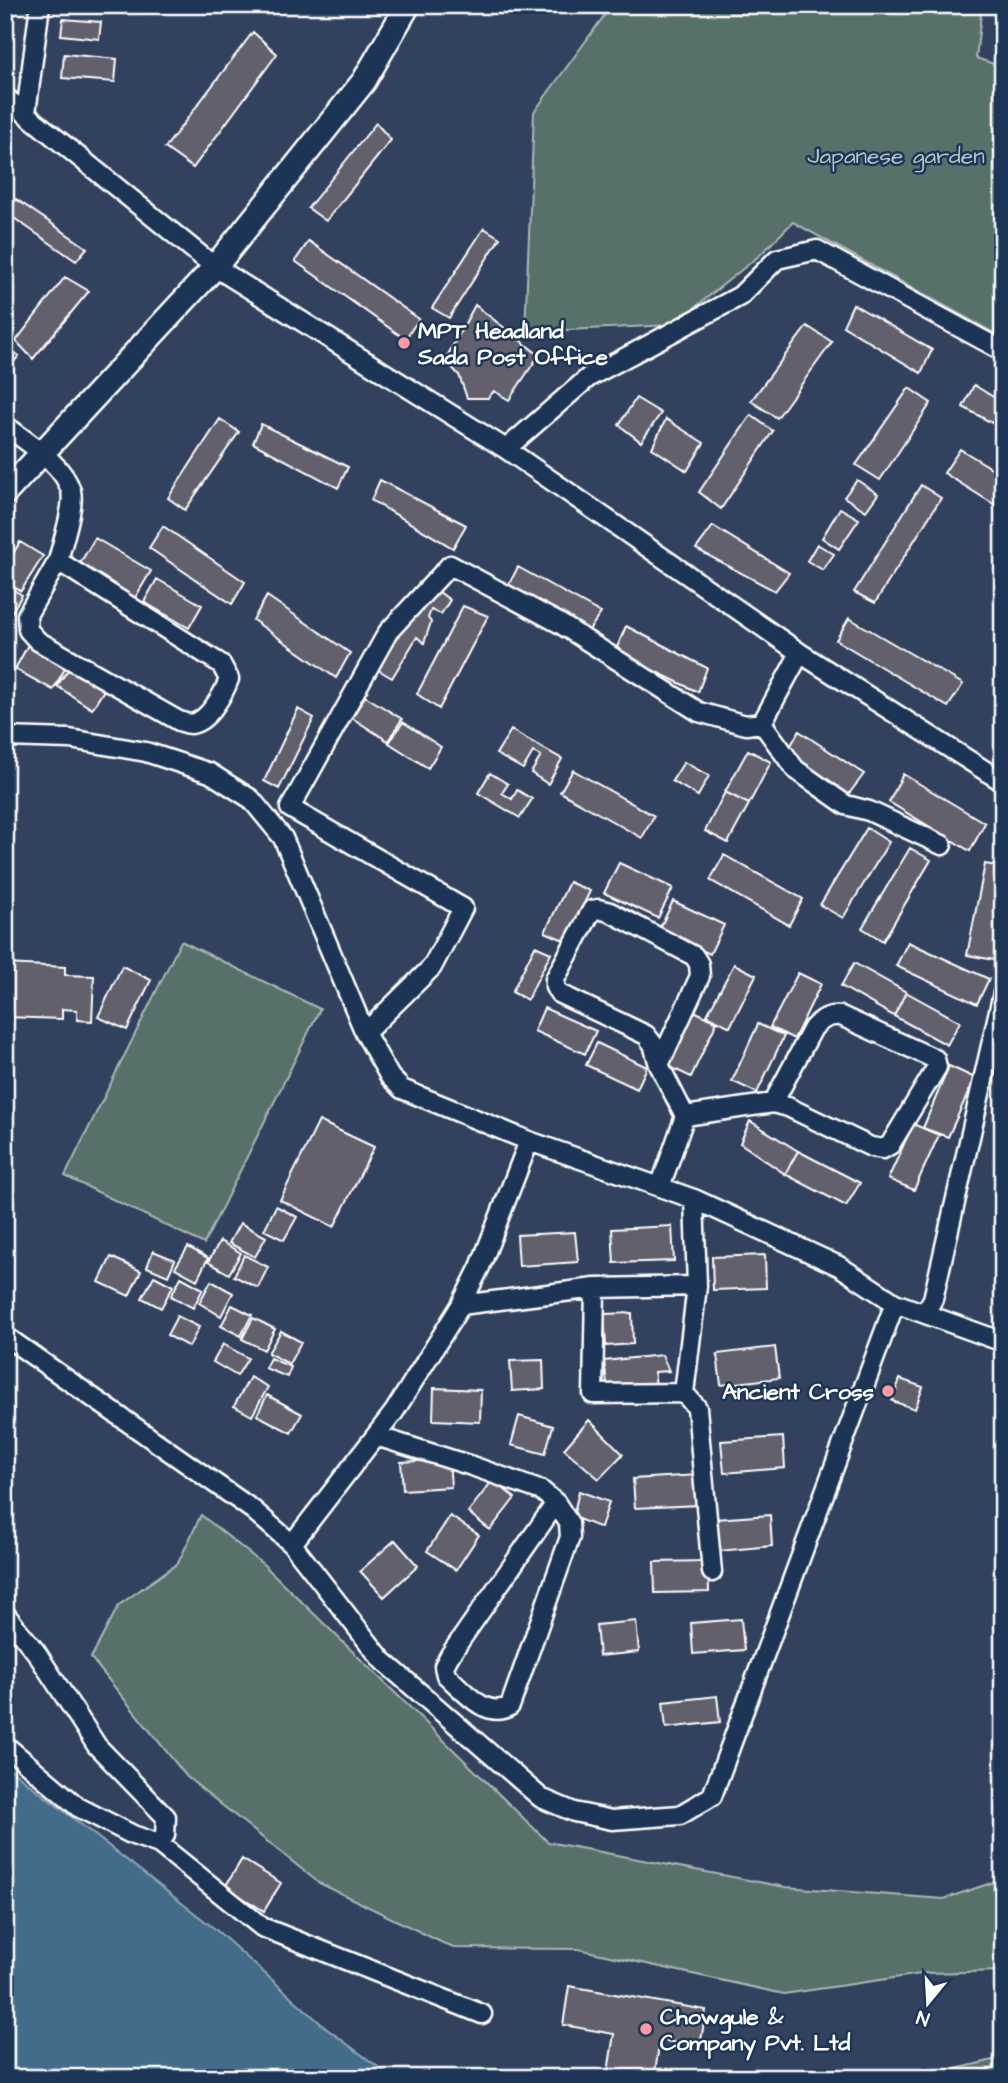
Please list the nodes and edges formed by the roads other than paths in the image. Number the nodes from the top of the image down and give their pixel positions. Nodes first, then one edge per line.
1 (40, 5) edge
2 (408, 5) edge
3 (5, 97) edge
4 (26, 113) junction
5 (215, 267) junction
6 (1003, 351) edge
7 (5, 425) edge
8 (506, 449) junction
9 (41, 454) junction
10 (5, 493) edge
11 (58, 561) junction
12 (800, 653) junction
13 (762, 723) junction
14 (5, 737) edge
15 (1003, 782) edge
16 (942, 845) dead end
17 (1003, 993) edge
18 (365, 1033) junction
19 (659, 1065) junction
20 (774, 1103) junction
21 (685, 1116) junction
22 (529, 1140) junction
23 (660, 1187) junction
24 (694, 1199) junction
25 (696, 1286) junction
26 (595, 1288) junction
27 (895, 1303) junction
28 (461, 1306) junction
29 (925, 1313) junction
30 (5, 1336) edge
31 (1003, 1342) edge
32 (684, 1393) junction
33 (376, 1436) junction
34 (556, 1503) junction
35 (292, 1544) junction
36 (712, 1572) dead end
37 (5, 1614) edge
38 (5, 1745) edge
39 (159, 1844) junction
40 (482, 2014) dead end

1 - 4 street
2 - 5 street
3 - 4 street
4 - 5 street
5 - 8 street
5 - 9 street
6 - 8 street
7 - 9 street
8 - 12 street
9 - 10 street
9 - 11 street
11 - 11 street
12 - 13 street
12 - 15 street
13 - 16 street
13 - 18 street
14 - 18 street
17 - 29 street
18 - 22 street
19 - 19 street
19 - 21 street
20 - 20 street
20 - 21 street
21 - 23 street
22 - 23 street
22 - 28 street
23 - 24 street
24 - 25 street
24 - 27 street
25 - 26 street
25 - 32 street
26 - 28 street
26 - 32 street
27 - 29 street
27 - 35 street
28 - 33 street
29 - 31 street
30 - 35 street
32 - 36 street
33 - 34 street
33 - 35 street
34 - 34 street
37 - 39 street
38 - 39 street
39 - 40 street

